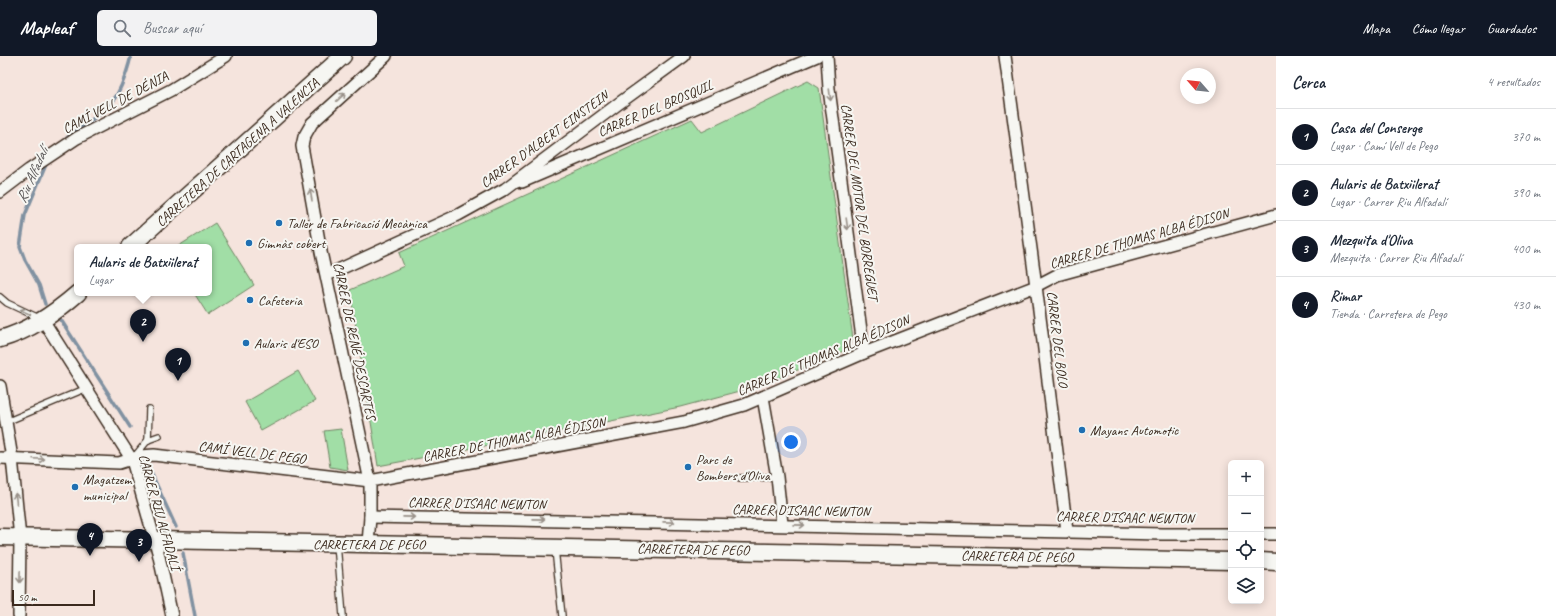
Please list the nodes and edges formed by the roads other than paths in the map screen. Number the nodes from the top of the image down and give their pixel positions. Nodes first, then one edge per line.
1 (226, 56) edge
2 (343, 56) edge
3 (386, 56) edge
4 (684, 56) edge
5 (817, 56) edge
6 (827, 56) edge
7 (1005, 56) edge
8 (505, 189) junction
9 (0, 192) edge
10 (1276, 215) edge
11 (133, 244) edge
12 (327, 275) junction
13 (1036, 286) junction
14 (74, 296) edge
15 (0, 297) edge
16 (7, 303) junction
17 (0, 304) edge
18 (43, 320) junction
19 (0, 339) edge
20 (864, 352) junction
21 (0, 386) edge
22 (87, 388) junction
23 (763, 397) junction
24 (149, 409) dead end
25 (6, 422) junction
26 (159, 436) dead end
27 (148, 440) junction
28 (0, 458) edge
29 (12, 458) junction
30 (132, 460) junction
31 (777, 477) junction
32 (740, 478) dead end
33 (370, 481) junction
34 (370, 517) junction
35 (782, 524) junction
36 (1067, 531) junction
37 (1228, 534) edge
38 (1264, 534) edge
39 (1276, 534) edge
40 (0, 537) edge
41 (20, 538) junction
42 (155, 540) junction
43 (337, 544) junction
44 (368, 544) junction
45 (555, 547) junction
46 (1228, 561) edge
47 (1264, 561) edge
48 (1276, 562) edge
49 (19, 616) edge
50 (172, 616) edge
51 (343, 616) edge
52 (562, 616) edge

1 - 9 street, CAMÍ VELL DE DÉNIA
2 - 11 main road, CARRETERA DE CARTAGENA A VALENCIA
12 -> 3 street, CARRER DE RENÉ DESCARTES
4 - 8 street, CARRER D'ALBERT EINSTEIN
5 - 8 street, CARRER DEL BROSQUIL
6 -> 20 street, CARRER DEL MOTOR DEL BORREGUET
7 - 13 street, CARRER DEL BOLO
8 - 12 street, CARRER D'ALBERT EINSTEIN
10 - 13 street, CARRER DE THOMAS ALBA ÉDISON
12 - 33 street, CARRER DE RENÉ DESCARTES
13 - 20 street, CARRER DE THOMAS ALBA ÉDISON
13 - 36 street, CARRER DEL BOLO
14 - 18 main road
15 - 16 lane
16 - 17 lane
18 -> 16 lane
18 - 19 main road
18 - 22 street, CARRER RIU ALFADALÍ
20 - 23 street, CARRER DE THOMAS ALBA ÉDISON
21 - 25 street
22 - 25 lane
22 - 30 street, CARRER RIU ALFADALÍ
23 - 31 street
23 - 33 street, CARRER DE THOMAS ALBA ÉDISON
24 - 27 lane
25 - 29 street
26 - 27 lane
27 - 30 lane
28 - 29 street, CAMÍ VELL DE PEGO
29 -> 30 street, CAMÍ VELL DE PEGO
41 -> 29 street
30 - 33 street, CAMÍ VELL DE PEGO
30 - 42 street, CARRER RIU ALFADALÍ
31 - 32 lane
31 - 35 street
33 - 34 street, CARRER DE RENÉ DESCARTES
34 -> 35 street, CARRER D'ISAAC NEWTON
34 - 44 street, CARRER DE RENÉ DESCARTES
35 -> 36 street, CARRER D'ISAAC NEWTON
36 - 37 street, CARRER D'ISAAC NEWTON
38 - 39 street
40 - 41 main road
41 - 42 main road
41 -> 49 street
42 - 43 main road, CARRETERA DE PEGO
42 - 50 street, CARRER RIU ALFADALÍ
43 - 44 main road, CARRETERA DE PEGO
43 - 51 lane
44 - 45 main road, CARRETERA DE PEGO
45 - 46 main road, CARRETERA DE PEGO
45 - 52 lane
47 - 48 main road

